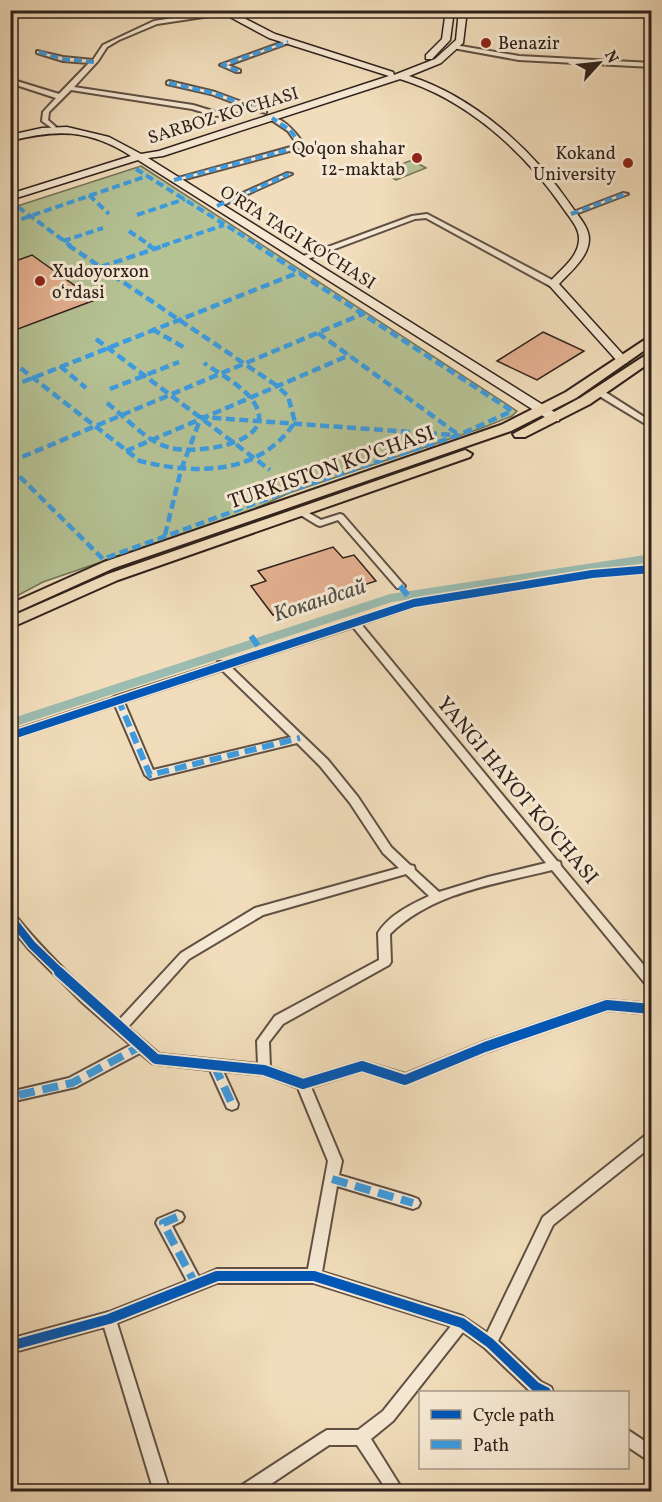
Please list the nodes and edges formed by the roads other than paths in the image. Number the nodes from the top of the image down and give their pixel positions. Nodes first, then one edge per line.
1 (450, 10) edge
2 (462, 10) edge
3 (222, 11) edge
4 (288, 42) junction
5 (455, 47) junction
6 (39, 52) dead end
7 (94, 62) junction
8 (651, 65) edge
9 (238, 70) dead end
10 (395, 75) junction
11 (10, 81) edge
12 (169, 83) dead end
13 (69, 88) junction
14 (61, 97) junction
15 (252, 107) junction
16 (268, 115) junction
17 (53, 127) junction
18 (10, 138) edge
19 (137, 157) junction
20 (289, 174) dead end
21 (174, 180) junction
22 (625, 194) dead end
23 (10, 197) edge
24 (217, 206) junction
25 (572, 214) junction
26 (302, 258) junction
27 (553, 284) junction
28 (651, 339) edge
29 (651, 355) edge
30 (623, 361) junction
31 (599, 392) junction
32 (549, 414) junction
33 (651, 426) edge
34 (302, 512) junction
35 (651, 569) edge
36 (400, 586) dead end
37 (10, 610) edge
38 (354, 622) junction
39 (10, 623) edge
40 (222, 664) junction
41 (118, 699) junction
42 (10, 736) edge
43 (300, 738) junction
44 (556, 866) junction
45 (410, 869) junction
46 (437, 897) junction
47 (13, 923) edge
48 (651, 984) edge
49 (651, 1010) edge
50 (120, 1027) junction
51 (141, 1046) junction
52 (214, 1065) junction
53 (264, 1070) junction
54 (303, 1084) junction
55 (20, 1095) dead end
56 (232, 1104) dead end
57 (651, 1138) edge
58 (332, 1179) junction
59 (413, 1203) dead end
60 (177, 1217) dead end
61 (314, 1276) junction
62 (195, 1285) junction
63 (109, 1318) junction
64 (462, 1323) junction
65 (490, 1343) junction
66 (10, 1346) edge
67 (544, 1391) edge
68 (361, 1437) junction
69 (629, 1440) edge
70 (651, 1456) edge
71 (162, 1491) edge
72 (244, 1491) edge
73 (397, 1491) edge

1 - 10 main road, SARBOZ KO'CHASI
2 - 5 main road
3 - 4 main road
3 - 7 street
4 - 9 street
4 - 10 main road
5 - 8 street
5 - 10 main road, SARBOZ KO'CHASI
6 - 7 street
7 - 13 street
10 - 16 main road, SARBOZ KO'CHASI
10 - 25 main road
11 - 14 street
12 - 15 street
13 - 14 street
13 - 15 street
14 - 17 street
15 - 16 street
16 - 19 main road, SARBOZ KO'CHASI
16 - 21 street
17 - 18 main road, O'RTA TAGI KO'CHASI
17 - 19 main road, O'RTA TAGI KO'CHASI
19 - 21 main road, O'RTA TAGI KO'CHASI
19 - 23 main road, SARBOZ KO'CHASI
20 - 24 street
21 - 24 main road, O'RTA TAGI KO'CHASI
22 - 25 street
24 - 26 main road, O'RTA TAGI KO'CHASI
25 - 27 main road
26 - 27 street
26 - 32 main road, O'RTA TAGI KO'CHASI
27 - 30 main road
28 - 30 main road, TURKISTON KO'CHASI
29 - 31 main road, TURKISTON KO'CHASI
30 - 32 main road, TURKISTON KO'CHASI
31 - 32 main road, TURKISTON KO'CHASI
31 - 33 street
32 - 34 main road, TURKISTON KO'CHASI
32 - 37 main road, TURKISTON KO'CHASI
34 - 36 street
34 - 39 main road, TURKISTON KO'CHASI
35 - 38 street
38 - 40 street
38 - 44 street, YANGI HAYOT KO'CHASI
40 - 41 street
40 - 43 street
41 - 42 street
41 - 43 street
43 - 45 street
44 - 46 street
44 - 48 street, YANGI HAYOT KO'CHASI
45 - 46 street
45 - 50 street
46 - 53 street
47 - 50 street
49 - 54 street
50 - 51 street
51 - 52 street
51 - 55 street
52 - 53 street
52 - 56 street
53 - 54 street
54 - 58 street
57 - 65 street
58 - 59 street
58 - 61 street
60 - 62 street
61 - 62 street
61 - 64 street
62 - 63 street
63 - 66 street
63 - 71 street
64 - 65 street
64 - 68 street
65 - 67 street
68 - 72 street
68 - 73 street
69 - 70 street

